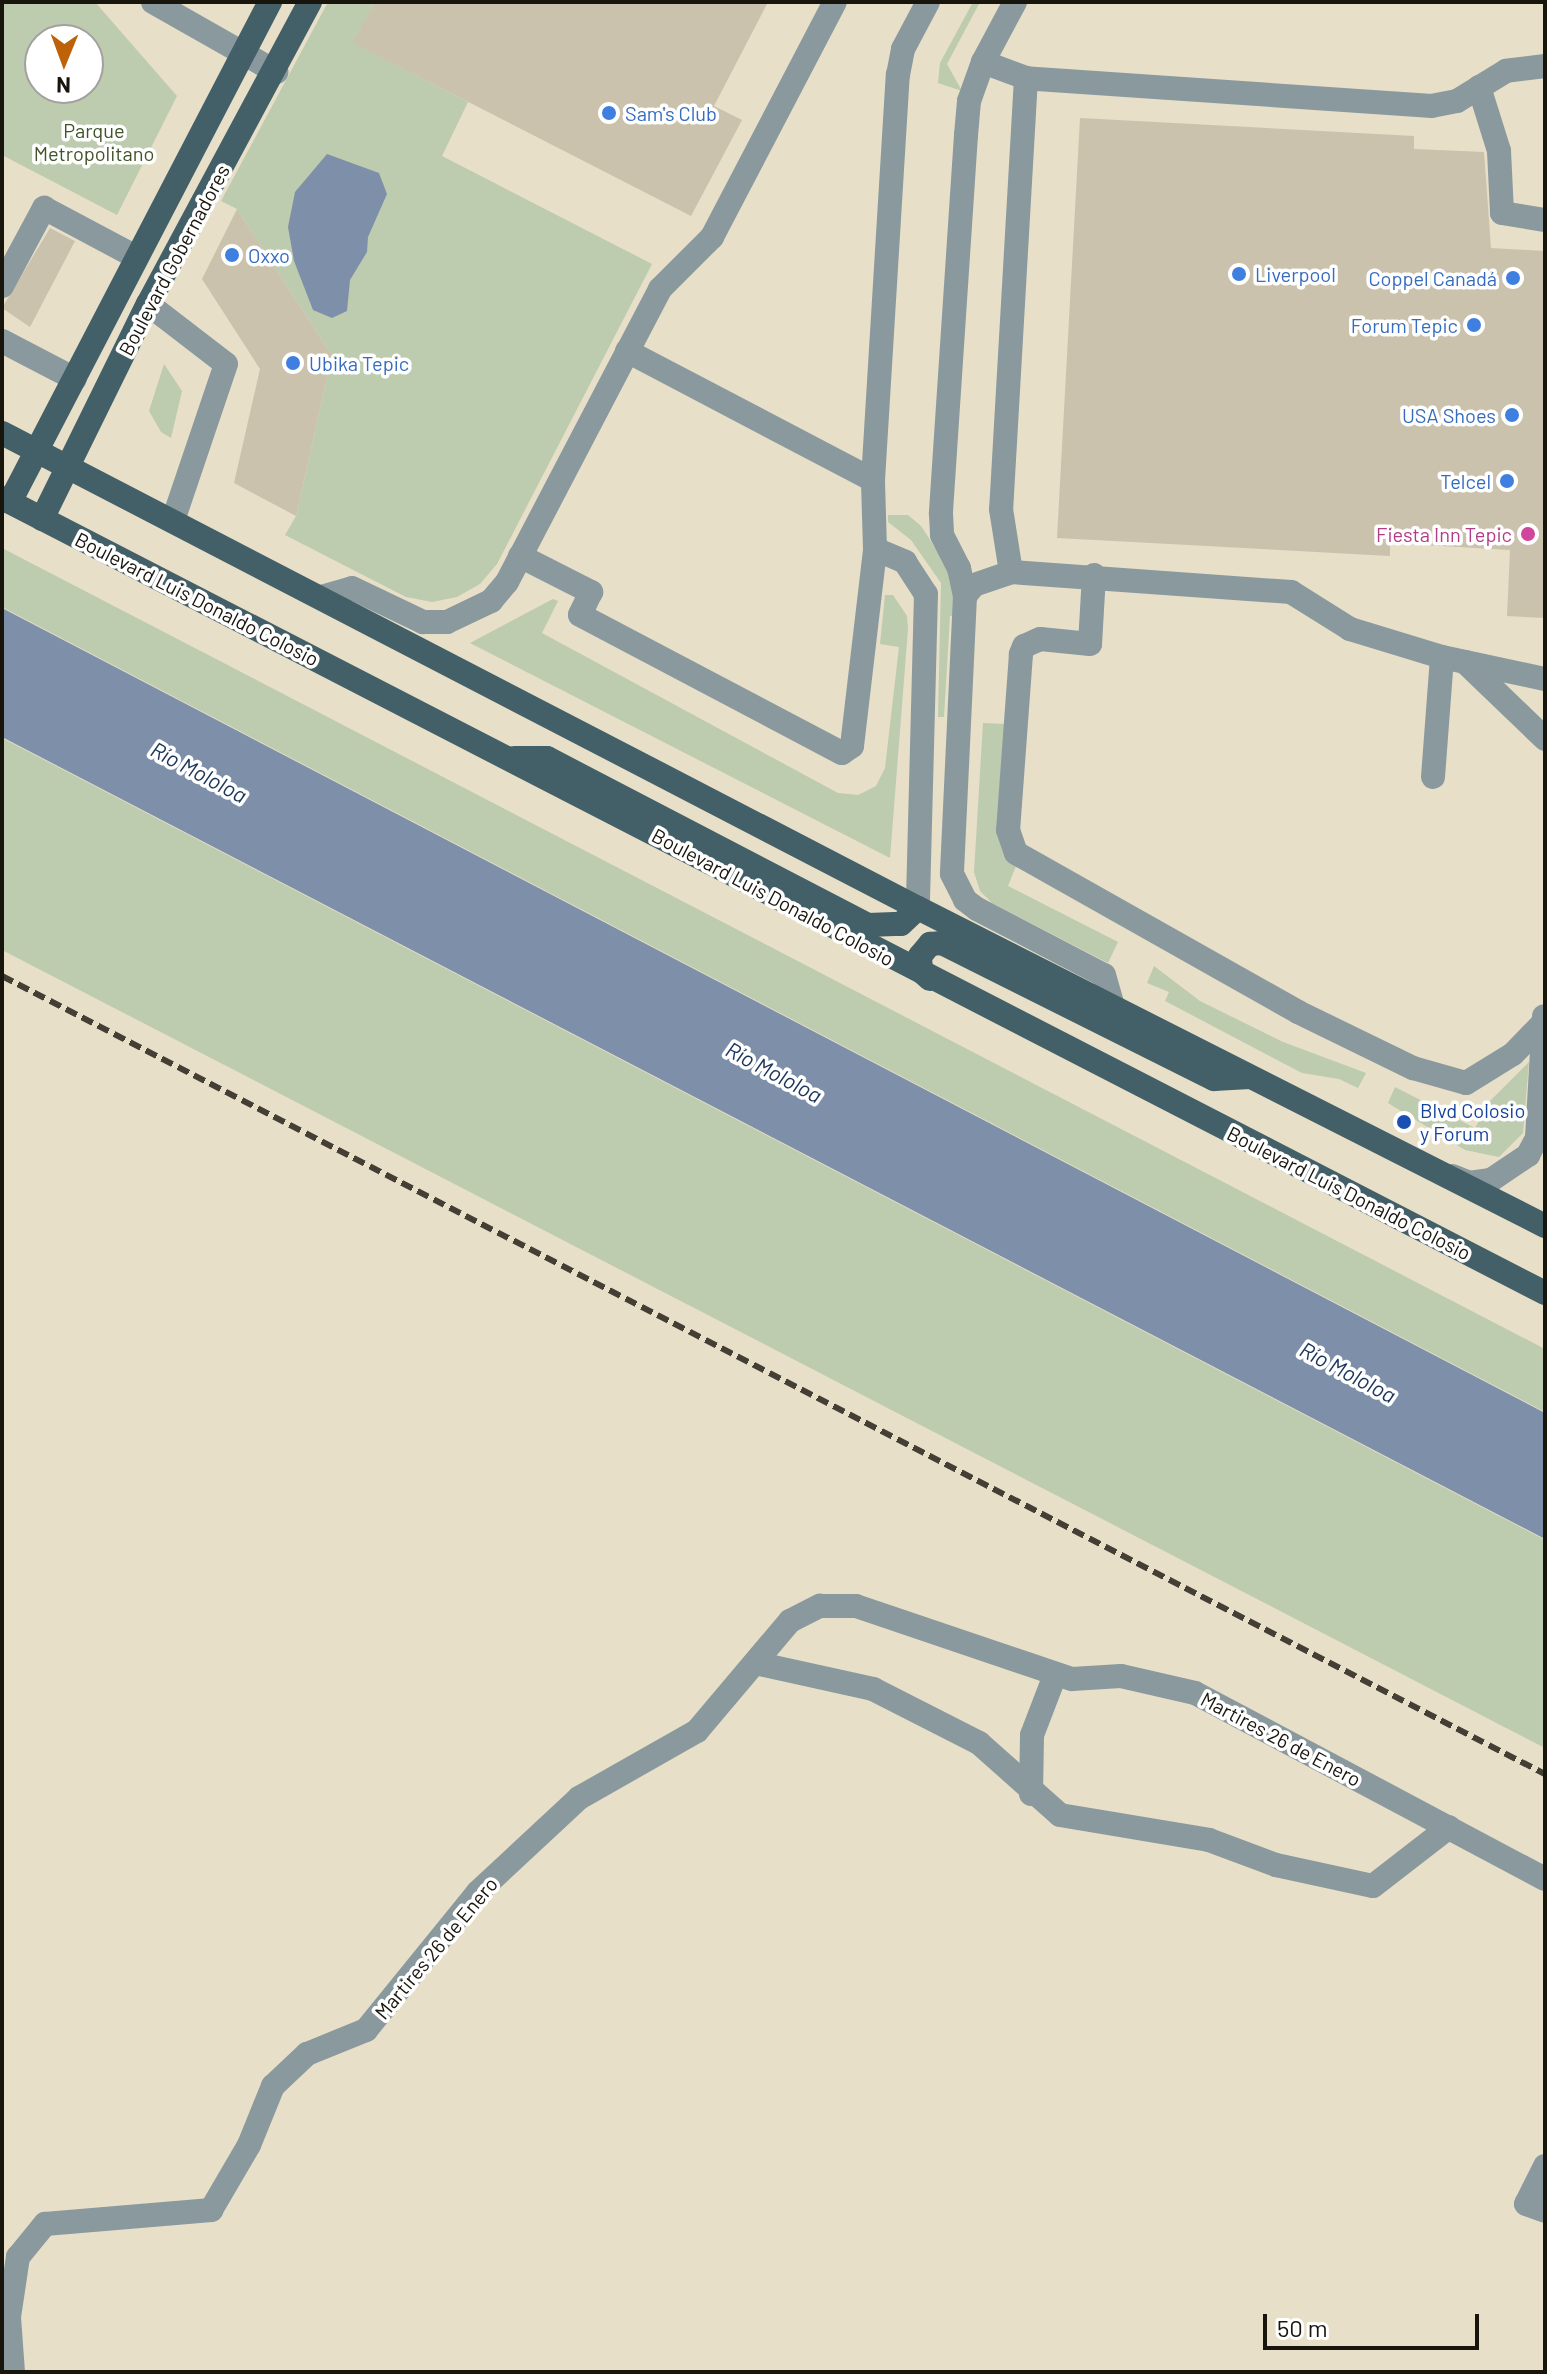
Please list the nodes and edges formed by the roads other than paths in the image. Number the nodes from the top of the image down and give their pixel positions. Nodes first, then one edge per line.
1 (153, 2) edge
2 (270, 2) edge
3 (310, 2) edge
4 (835, 2) edge
5 (928, 2) edge
6 (1015, 2) edge
7 (241, 51) junction
8 (983, 62) junction
9 (1545, 66) edge
10 (276, 72) junction
11 (1026, 78) junction
12 (1479, 87) junction
13 (1545, 220) edge
14 (136, 257) junction
15 (2, 286) edge
16 (148, 304) junction
17 (2, 341) edge
18 (627, 351) junction
19 (75, 379) junction
20 (2, 433) edge
21 (38, 452) junction
22 (68, 466) junction
23 (873, 480) junction
24 (6, 500) edge
25 (42, 519) junction
26 (173, 521) junction
27 (875, 549) junction
28 (520, 556) junction
29 (1008, 562) junction
30 (1094, 575) junction
31 (970, 591) junction
32 (321, 597) junction
33 (1453, 659) junction
34 (1545, 679) edge
35 (1545, 739) edge
36 (508, 758) junction
37 (1433, 777) dead end
38 (918, 908) junction
39 (930, 979) junction
40 (1545, 1006) edge
41 (1113, 1007) junction
42 (1544, 1022) edge
43 (1250, 1077) junction
44 (1444, 1174) junction
45 (1545, 1226) edge
46 (1545, 1293) edge
47 (755, 1663) junction
48 (1055, 1675) junction
49 (1031, 1794) junction
50 (1449, 1827) junction
51 (1545, 1879) edge
52 (1545, 2166) edge
53 (1545, 2211) edge
54 (13, 2372) edge

1 - 7 street
2 - 7 main road, Boulevard Gobernadores
3 - 10 main road, Boulevard Gobernadores
4 - 18 street
5 - 23 street
6 - 8 street
7 - 10 street
7 - 14 main road, Boulevard Gobernadores
8 - 11 street
8 - 31 street
9 - 12 street
10 - 16 main road, Boulevard Gobernadores
11 - 12 street
11 - 29 street
12 - 13 street
14 - 15 street
14 - 19 main road, Boulevard Gobernadores
16 - 22 main road, Boulevard Gobernadores
16 - 26 street
17 - 19 street
18 - 23 street
18 - 28 street
19 - 21 main road, Boulevard Gobernadores
20 - 21 main road
21 - 22 main road
21 - 24 main road, Boulevard Gobernadores
22 - 25 main road, Boulevard Gobernadores
22 - 26 main road
23 - 27 street
24 - 25 main road, Boulevard Luis Donaldo Colosio
25 - 36 main road, Boulevard Luis Donaldo Colosio
26 - 32 main road
27 - 28 street
27 - 38 street
28 - 32 street
29 - 30 street
29 - 31 street
30 - 33 street
30 - 42 street
31 - 41 street
32 - 38 main road
33 - 34 street
33 - 35 street
33 - 37 street
36 - 38 main road
36 - 39 main road, Boulevard Luis Donaldo Colosio
38 - 41 main road
39 - 43 main road
39 - 46 main road, Boulevard Luis Donaldo Colosio
40 - 42 street
41 - 43 main road
42 - 44 street
43 - 44 main road
44 - 45 main road
47 - 48 street, Martires 26 de Enero
47 - 49 street
47 - 54 street, Martires 26 de Enero
48 - 49 street
48 - 50 street, Martires 26 de Enero
49 - 50 street
50 - 51 street, Martires 26 de Enero
52 - 53 street

